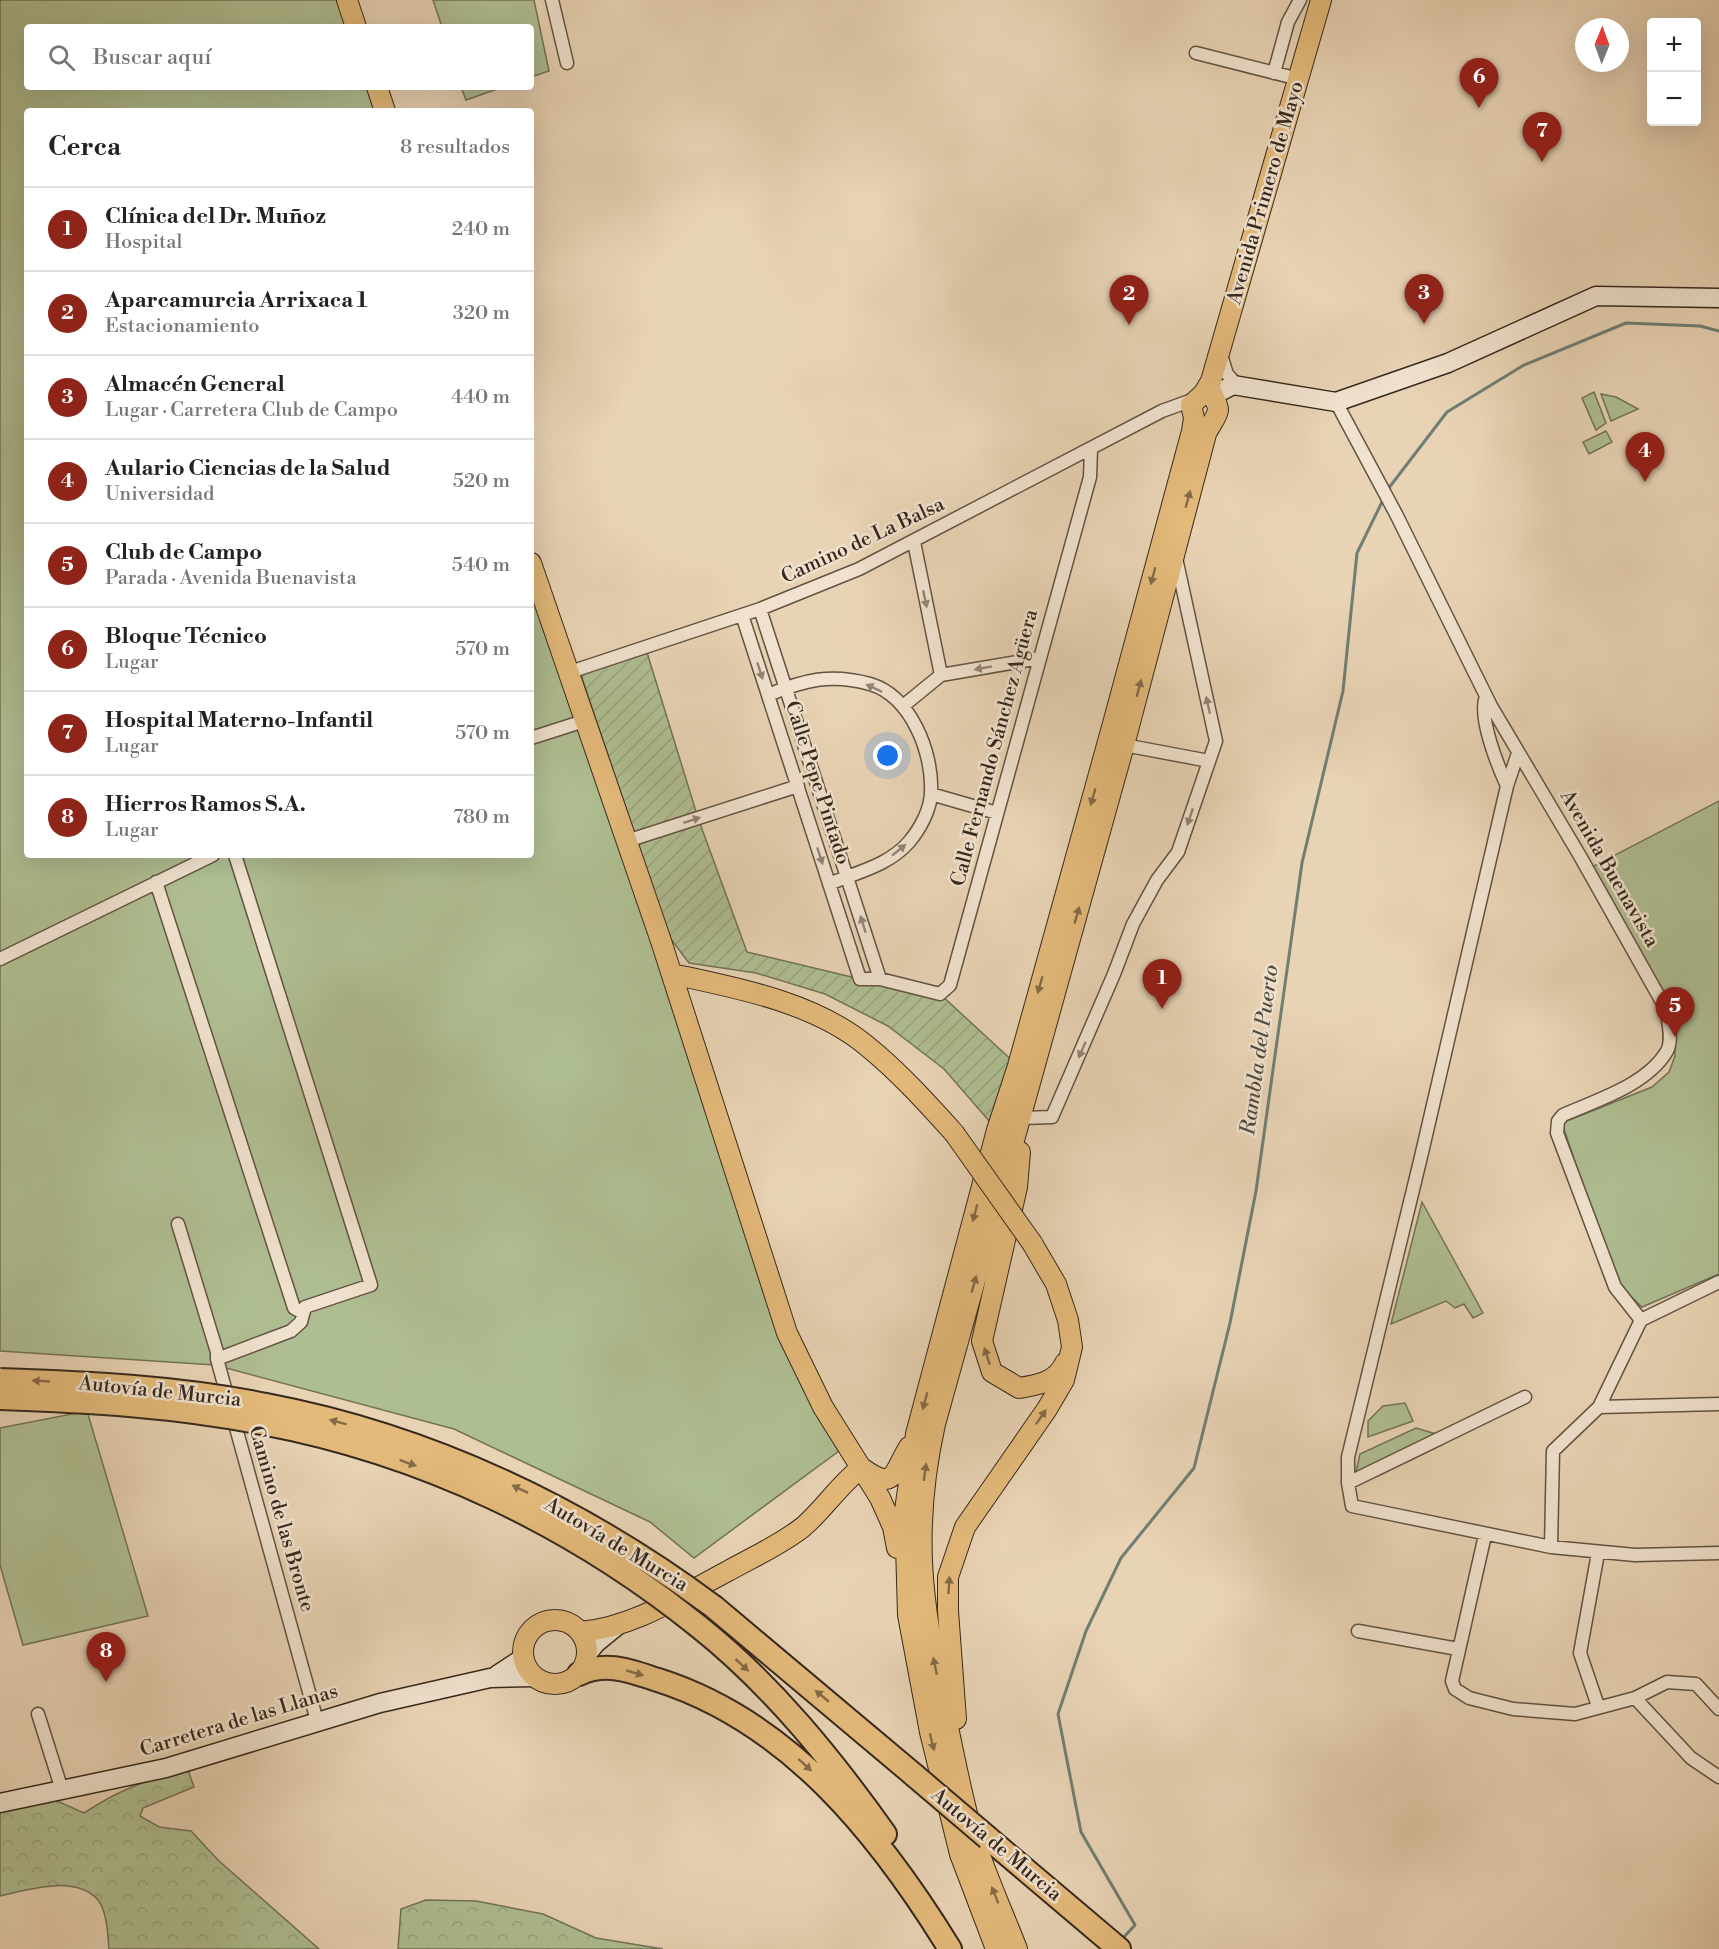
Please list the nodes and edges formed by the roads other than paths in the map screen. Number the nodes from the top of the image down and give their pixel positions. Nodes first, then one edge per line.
1 (347, 0) edge
2 (552, 0) edge
3 (1299, 0) edge
4 (1321, 0) edge
5 (356, 24) edge
6 (1196, 53) dead end
7 (567, 63) dead end
8 (1274, 73) junction
9 (1299, 79) junction
10 (378, 90) edge
11 (384, 108) edge
12 (1719, 298) edge
13 (1210, 400) junction
14 (1336, 402) junction
15 (1091, 449) junction
16 (914, 542) junction
17 (1175, 550) junction
18 (534, 571) edge
19 (760, 609) junction
20 (742, 615) junction
21 (1040, 658) junction
22 (567, 673) junction
23 (941, 675) junction
24 (788, 687) junction
25 (768, 695) junction
26 (903, 706) junction
27 (1491, 706) junction
28 (1114, 720) junction
29 (584, 721) junction
30 (534, 737) edge
31 (1124, 745) junction
32 (1518, 753) junction
33 (1103, 759) junction
34 (1209, 761) junction
35 (798, 786) junction
36 (1506, 786) junction
37 (931, 794) junction
38 (997, 813) junction
39 (636, 838) dead end
40 (207, 858) edge
41 (236, 858) edge
42 (848, 876) junction
43 (156, 882) junction
44 (829, 884) junction
45 (661, 941) junction
46 (0, 959) edge
47 (672, 974) junction
48 (880, 980) junction
49 (720, 985) junction
50 (684, 1011) junction
51 (1027, 1092) junction
52 (1023, 1118) junction
53 (178, 1224) dead end
54 (1719, 1282) edge
55 (303, 1313) junction
56 (1641, 1320) junction
57 (1072, 1347) junction
58 (216, 1359) junction
59 (0, 1380) edge
60 (1525, 1397) dead end
61 (0, 1398) edge
62 (1719, 1404) edge
63 (1599, 1407) junction
64 (916, 1434) junction
65 (861, 1468) junction
66 (1348, 1483) junction
67 (1485, 1535) junction
68 (1551, 1547) junction
69 (1598, 1553) junction
70 (1719, 1553) edge
71 (908, 1615) junction
72 (618, 1624) junction
73 (1358, 1631) dead end
74 (580, 1632) junction
75 (1458, 1649) junction
76 (523, 1659) junction
77 (583, 1664) junction
78 (533, 1677) junction
79 (490, 1678) junction
80 (1635, 1698) junction
81 (1598, 1706) junction
82 (1719, 1709) edge
83 (38, 1714) dead end
84 (317, 1721) junction
85 (957, 1770) junction
86 (1719, 1777) edge
87 (62, 1790) junction
88 (0, 1803) edge
89 (950, 1949) edge
90 (958, 1949) edge
91 (996, 1949) edge
92 (1017, 1949) edge
93 (1119, 1949) edge

1 - 5 main road
2 - 7 street
3 - 8 street
4 - 9 main road, Avenida Primero de Mayo
6 - 8 street
8 - 9 street
9 - 13 main road, Avenida Primero de Mayo
10 - 11 main road
12 - 14 street
13 - 14 street
13 - 15 street, Camino de La Balsa
17 -> 13 main road
13 -> 28 main road
14 - 27 street, Avenida Buenavista
15 - 16 street, Camino de La Balsa
15 - 21 street, Calle Fernando Sánchez Agüera
16 - 19 street, Camino de La Balsa
16 -> 23 street
31 -> 17 main road
34 -> 17 street
18 - 22 main road
19 - 20 street, Camino de La Balsa
19 - 24 street, Calle Pepe Pintado
20 - 22 street, Camino de La Balsa
20 -> 25 street, Calle Pepe Pintado
21 -> 23 street
21 - 38 street, Calle Fernando Sánchez Agüera
22 - 29 main road
23 - 26 street
24 - 25 street, Calle Pepe Pintado
26 -> 24 street
24 - 42 street, Calle Pepe Pintado
25 - 35 street, Calle Pepe Pintado
26 - 37 street
27 - 32 street, Avenida Buenavista
27 - 36 street
28 - 31 main road
28 - 33 main road
29 - 30 street
29 - 45 main road
31 - 33 main road
31 - 34 street
51 -> 31 main road
32 - 36 street
32 - 56 street, Avenida Buenavista
33 -> 64 main road
34 -> 52 street
39 -> 35 street
35 -> 44 street, Calle Pepe Pintado
36 - 66 street
37 - 38 street
42 -> 37 street
38 - 48 street, Calle Fernando Sánchez Agüera
40 - 43 street
41 - 55 street
42 - 44 street, Calle Pepe Pintado
48 -> 42 street, Calle Pepe Pintado
43 - 46 street
43 - 55 street
44 - 48 street, Calle Pepe Pintado
45 - 47 main road
45 - 49 main road
47 - 49 main road
47 - 50 main road
49 - 50 main road
49 - 57 main road, bridge
50 - 65 main road
51 - 52 main road
85 -> 51 main road
57 -> 52 main road
53 - 58 street, Camino de las Bronte
54 - 56 street
55 - 58 street
56 - 63 street
85 -> 57 main road
58 - 84 street, Camino de las Bronte
93 -> 59 highway, Autovía de Murcia, bridge
60 - 66 street
61 -> 90 highway, Autovía de Murcia, bridge
62 - 63 street
63 - 68 street
64 - 65 main road
64 - 71 main road
65 - 71 main road
65 - 72 main road
66 - 67 street
67 - 68 street
67 - 75 street
68 - 69 street
69 - 70 street
69 - 81 street
71 -> 91 main road
72 - 74 main road
72 - 77 street
73 - 75 street
74 - 76 main road
74 - 77 main road
75 - 81 street
76 - 78 main road
76 - 79 street, Carretera de las Llanas
77 - 78 main road
77 -> 89 highway
78 - 79 street, Carretera de las Llanas
79 - 84 street, Carretera de las Llanas
80 - 81 street
80 - 82 street
80 - 86 street
83 - 87 street
84 - 87 street, Carretera de las Llanas
92 -> 85 main road
87 - 88 street, Carretera de las Llanas

